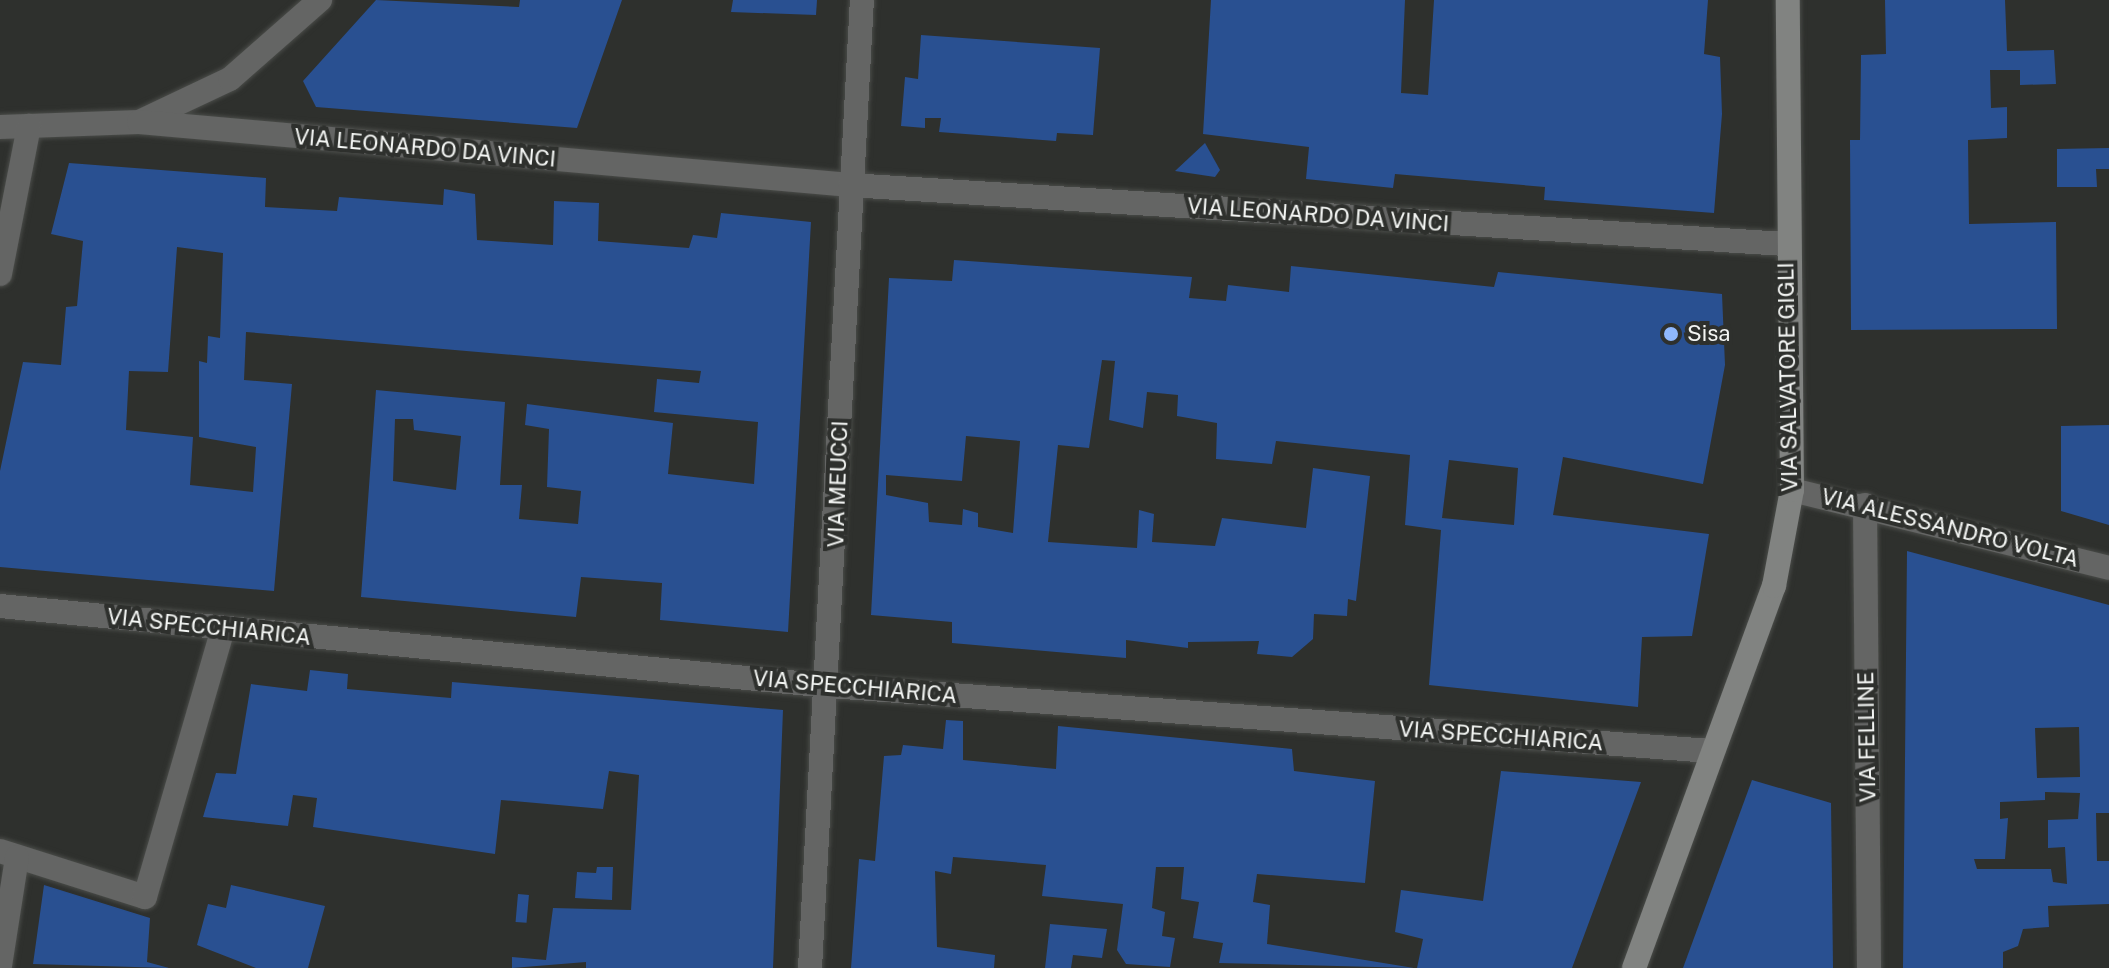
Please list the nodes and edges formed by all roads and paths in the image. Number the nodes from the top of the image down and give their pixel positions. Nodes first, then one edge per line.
1 (320, 0) edge
2 (862, 0) edge
3 (1788, 0) edge
4 (139, 122) junction
5 (29, 126) junction
6 (0, 127) edge
7 (850, 185) junction
8 (1786, 244) junction
9 (0, 274) edge
10 (1792, 490) junction
11 (1865, 505) junction
12 (2109, 568) edge
13 (0, 606) edge
14 (223, 629) junction
15 (830, 686) junction
16 (1711, 751) junction
17 (9, 854) edge
18 (0, 966) edge
19 (810, 968) edge
20 (1634, 968) edge
21 (1869, 968) edge

1 - 4 street
2 - 7 street, VIA MEUCCI
3 - 8 street, VIA SALVATORE GIGLI
4 - 5 street, VIA LEONARDO DA VINCI
4 - 7 street, VIA LEONARDO DA VINCI
5 - 6 street, VIA LEONARDO DA VINCI
5 - 9 street
7 - 8 street, VIA LEONARDO DA VINCI
7 - 15 street, VIA MEUCCI
8 - 10 street, VIA SALVATORE GIGLI
10 - 11 street, VIA ALESSANDRO VOLTA
10 - 16 street, VIA SALVATORE GIGLI
11 - 12 street, VIA ALESSANDRO VOLTA
11 - 21 street, VIA FELLINE
13 - 14 street, VIA SPECCHIARICA
14 - 15 street, VIA SPECCHIARICA
14 - 17 street
15 - 16 street, VIA SPECCHIARICA
15 - 19 street, VIA MEUCCI
16 - 20 street, VIA SALVATORE GIGLI
17 - 18 street

